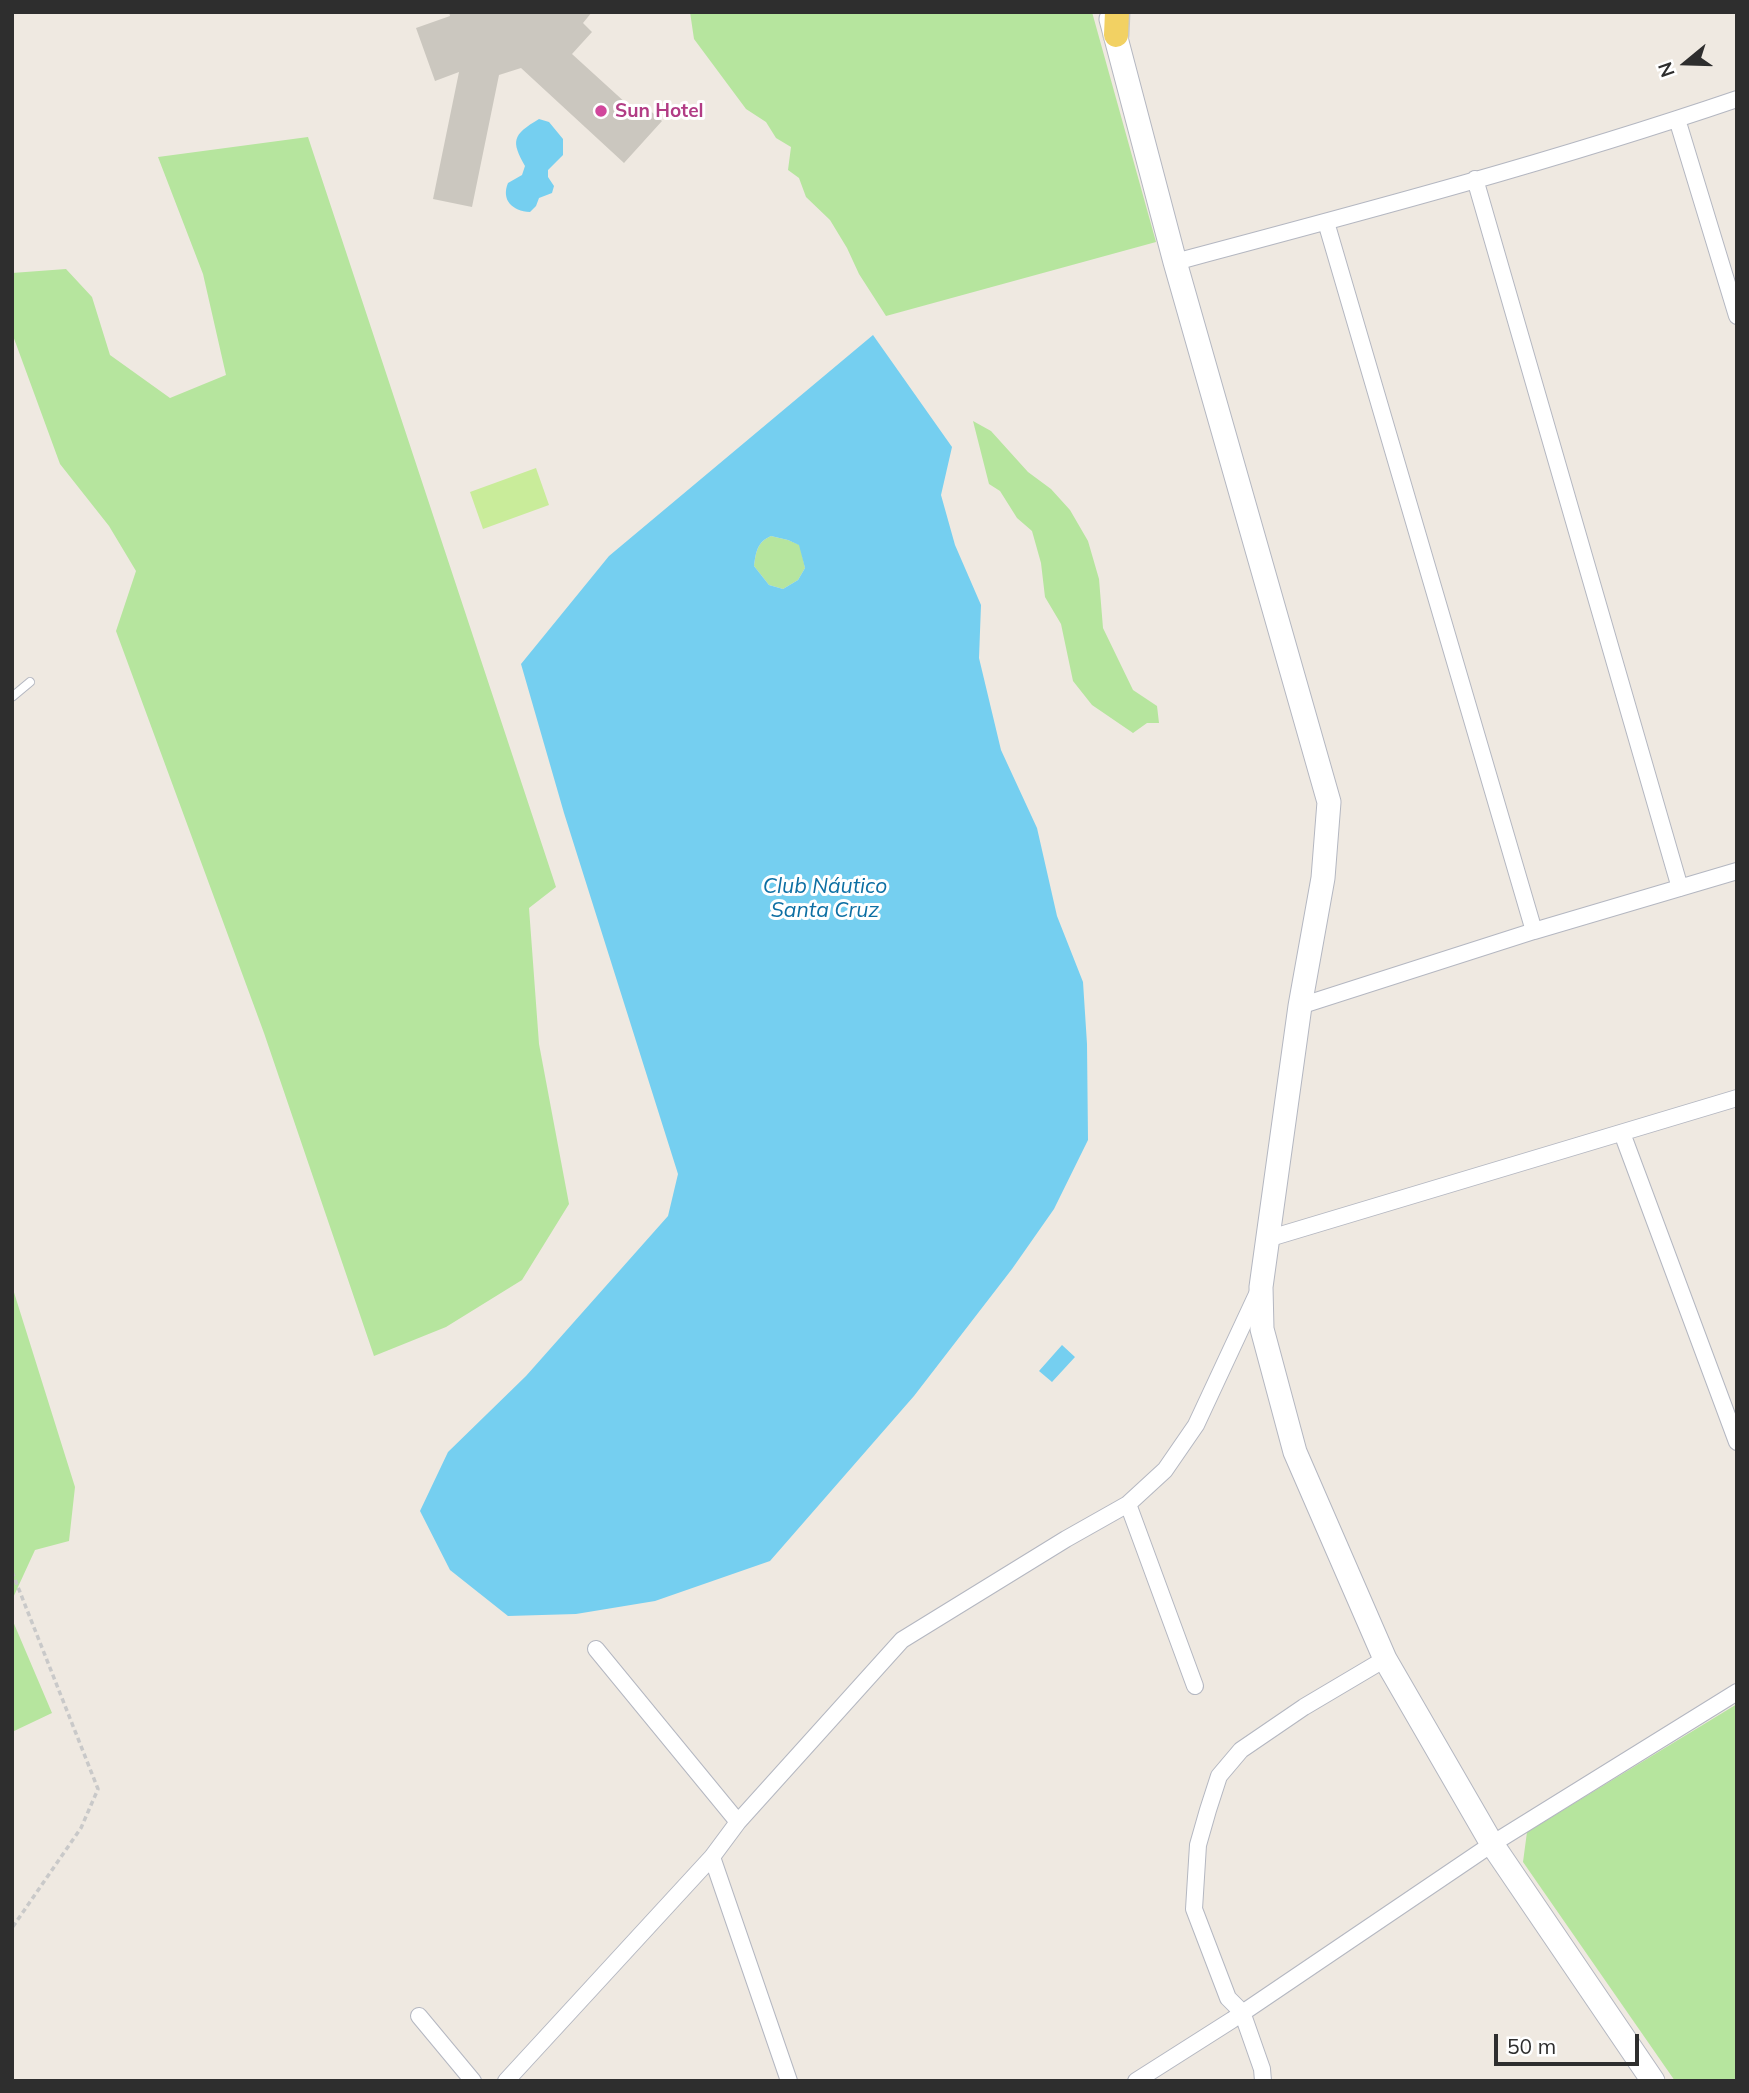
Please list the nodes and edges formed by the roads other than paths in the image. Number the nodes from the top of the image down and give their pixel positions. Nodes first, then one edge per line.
1 (1114, 20) edge
2 (1737, 99) edge
3 (1677, 119) junction
4 (1475, 179) junction
5 (1326, 222) junction
6 (1175, 262) junction
7 (1737, 316) edge
8 (30, 681) dead end
9 (12, 696) edge
10 (1737, 871) edge
11 (1680, 888) junction
12 (1534, 931) junction
13 (1300, 1006) junction
14 (1737, 1098) edge
15 (1622, 1133) junction
16 (1267, 1239) junction
17 (1261, 1287) junction
18 (1737, 1442) edge
19 (1128, 1504) junction
20 (596, 1649) dead end
21 (1385, 1659) junction
22 (1195, 1685) dead end
23 (1737, 1692) edge
24 (738, 1822) junction
25 (1492, 1844) junction
26 (712, 1857) junction
27 (1242, 2012) junction
28 (419, 2016) dead end
29 (473, 2081) edge
30 (506, 2081) edge
31 (789, 2081) edge
32 (1136, 2081) edge
33 (1263, 2081) edge
34 (1653, 2081) edge

1 - 6 street
2 - 3 street
3 - 4 street
3 - 7 street
4 - 5 street
4 - 11 street
5 - 6 street
5 - 12 street
6 - 13 street
8 - 9 lane
10 - 11 street
11 - 12 street
12 - 13 street
13 - 16 street
14 - 15 street
15 - 16 street
15 - 18 street
16 - 17 street
17 - 19 street
17 - 21 street
19 - 22 street
19 - 24 street
20 - 24 street
21 - 25 street
21 - 27 street
23 - 25 street
24 - 26 street
25 - 27 street
25 - 34 street
26 - 30 street
26 - 31 street
27 - 32 street
27 - 33 street
28 - 29 street

